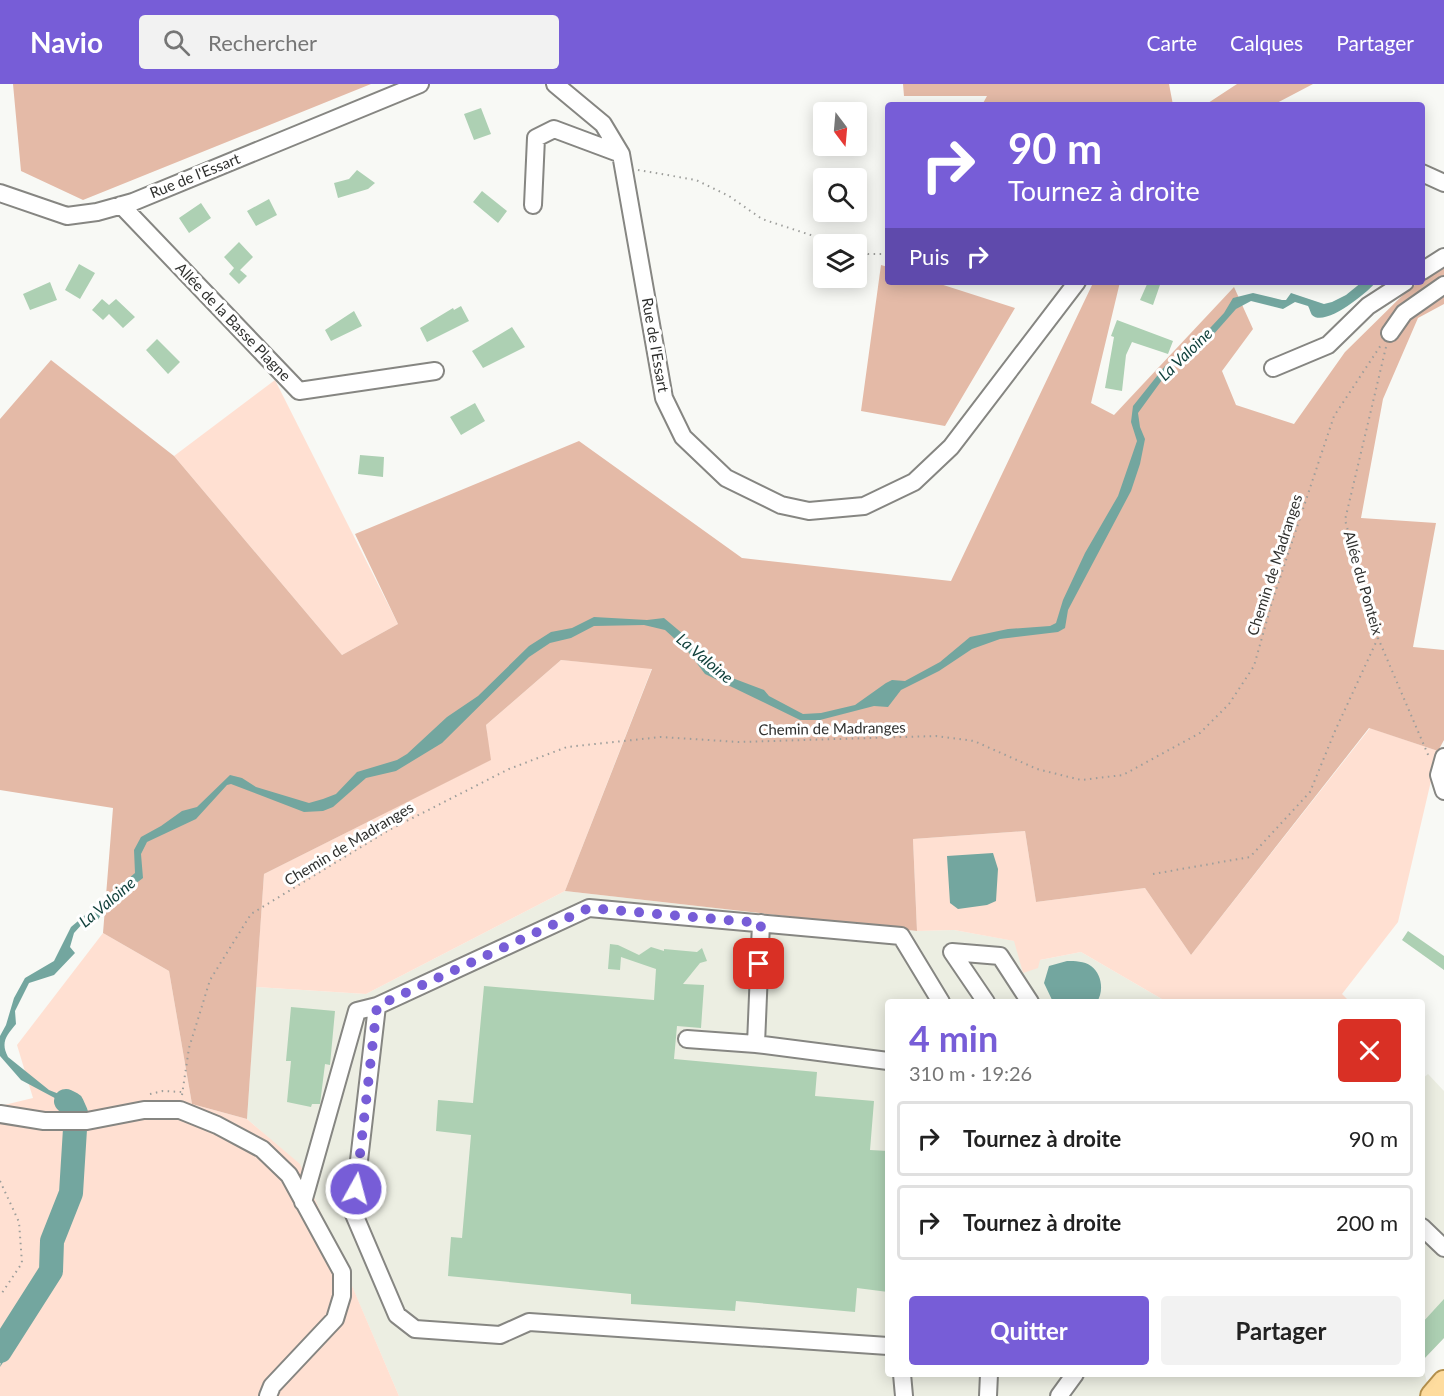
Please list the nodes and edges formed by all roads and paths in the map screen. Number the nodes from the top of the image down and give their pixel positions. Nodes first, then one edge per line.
1 (420, 84) edge
2 (555, 84) edge
3 (622, 161) junction
4 (1425, 174) edge
5 (1442, 182) edge
6 (0, 193) edge
7 (121, 205) junction
8 (533, 205) dead end
9 (813, 236) edge
10 (885, 254) edge
11 (867, 255) edge
12 (1444, 257) edge
13 (1425, 269) edge
14 (1075, 285) edge
15 (1400, 285) edge
16 (1444, 285) edge
17 (1390, 333) junction
18 (1273, 368) dead end
19 (435, 371) dead end
20 (1378, 638) junction
21 (1444, 757) edge
22 (1442, 783) edge
23 (1153, 874) dead end
24 (761, 923) junction
25 (939, 999) edge
26 (984, 999) edge
27 (1028, 999) edge
28 (377, 1006) junction
29 (687, 1040) dead end
30 (756, 1044) junction
31 (885, 1061) edge
32 (180, 1110) junction
33 (0, 1114) edge
34 (0, 1181) edge
35 (303, 1202) junction
36 (1425, 1230) edge
37 (1444, 1248) edge
38 (0, 1296) edge
39 (885, 1346) edge
40 (902, 1377) edge
41 (990, 1377) edge
42 (1070, 1377) edge
43 (1444, 1382) edge
44 (268, 1396) edge
45 (904, 1396) edge
46 (988, 1396) edge
47 (1059, 1396) edge
48 (1431, 1396) edge

1 - 7 street, Rue de l'Essart
2 - 3 street, Rue de l'Essart
3 - 8 street
3 - 9 path
3 - 14 street, Rue de l'Essart
4 - 5 street
6 - 7 street, Rue de l'Essart
7 - 19 street, Allée de la Basse Plagne
10 - 11 path
12 - 13 street
15 - 18 street
16 - 17 street
17 - 20 path, Allée du Ponteix
17 - 32 path, Chemin de Madranges
20 - 22 path, Allée du Ponteix
20 - 23 path
21 - 22 street
24 - 25 street
24 - 28 street
24 - 30 street
26 - 27 street
28 - 35 street
28 - 39 street
29 - 30 street
30 - 31 street
32 - 33 street
32 - 35 street
34 - 38 path
35 - 44 street
36 - 37 street
40 - 45 street
41 - 46 street
42 - 47 street
43 - 48 main road

